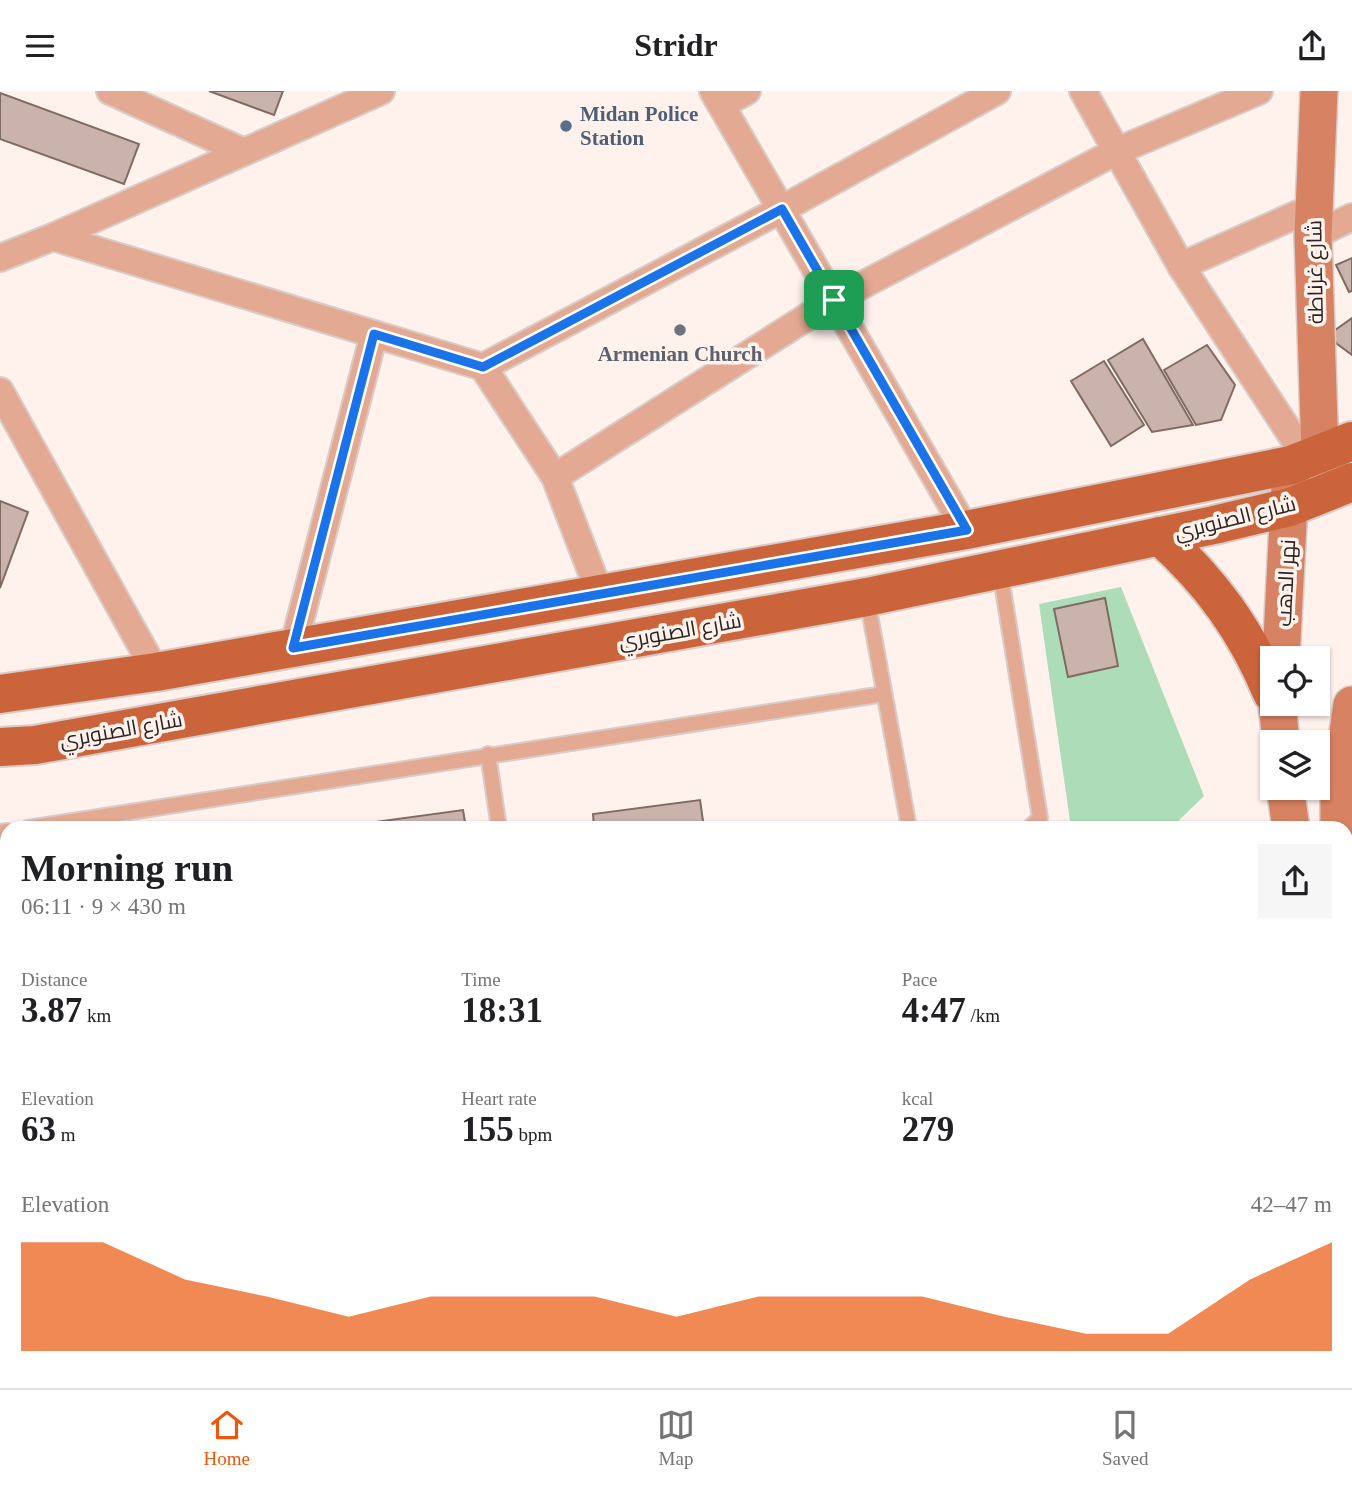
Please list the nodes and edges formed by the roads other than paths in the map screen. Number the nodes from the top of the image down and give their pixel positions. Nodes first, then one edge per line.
1 (110, 91) edge
2 (381, 91) edge
3 (747, 91) edge
4 (997, 91) edge
5 (1083, 91) edge
6 (1259, 91) edge
7 (1319, 91) edge
8 (717, 98) edge
9 (1117, 151) junction
10 (244, 152) junction
11 (782, 209) junction
12 (1352, 217) edge
13 (1313, 221) junction
14 (53, 237) junction
15 (0, 258) edge
16 (1181, 266) junction
17 (834, 300) junction
18 (374, 334) junction
19 (483, 367) junction
20 (0, 391) edge
21 (1317, 455) edge
22 (555, 477) junction
23 (1352, 482) edge
24 (1290, 507) junction
25 (967, 530) junction
26 (1160, 536) junction
27 (1000, 570) junction
28 (600, 594) junction
29 (867, 597) junction
30 (1282, 646) edge
31 (293, 648) junction
32 (1260, 667) edge
33 (156, 672) junction
34 (0, 694) edge
35 (884, 694) junction
36 (1352, 705) edge
37 (0, 747) edge
38 (488, 754) junction
39 (1287, 800) edge
40 (72, 821) edge
41 (498, 821) edge
42 (908, 821) edge
43 (1037, 821) edge
44 (1290, 821) edge
45 (1339, 821) edge

1 - 10 street
2 - 10 street
3 - 8 street
4 - 11 street
5 - 9 street
6 - 9 street
7 - 13 main road, شارع غرناطة
8 - 11 street
9 - 16 street
9 - 17 street
10 - 14 street
11 - 17 street
11 - 19 street
12 - 13 street
13 - 16 street
13 - 21 main road, شارع غرناطة
14 - 15 street
14 - 18 street
16 - 21 street
17 - 22 street
17 - 25 street
18 - 19 street
18 - 31 street
19 - 22 street
20 - 33 street
21 - 24 main road, نهر الدهب
21 - 25 main road, شارع الصنوبري
22 - 28 street
23 - 24 main road, شارع الصنوبري
24 - 26 main road, شارع الصنوبري
24 - 30 main road, نهر الدهب
25 - 28 main road, شارع الصنوبري
26 - 27 main road, شارع الصنوبري
26 - 32 main road
27 - 29 main road, شارع الصنوبري
27 - 43 lane
28 - 31 main road, شارع الصنوبري
29 - 35 lane
29 - 37 main road, شارع الصنوبري
31 - 33 main road, شارع الصنوبري
33 - 34 main road, شارع الصنوبري
35 - 38 lane
35 - 42 lane
36 - 45 main road
38 - 40 lane
38 - 41 lane
39 - 44 main road

